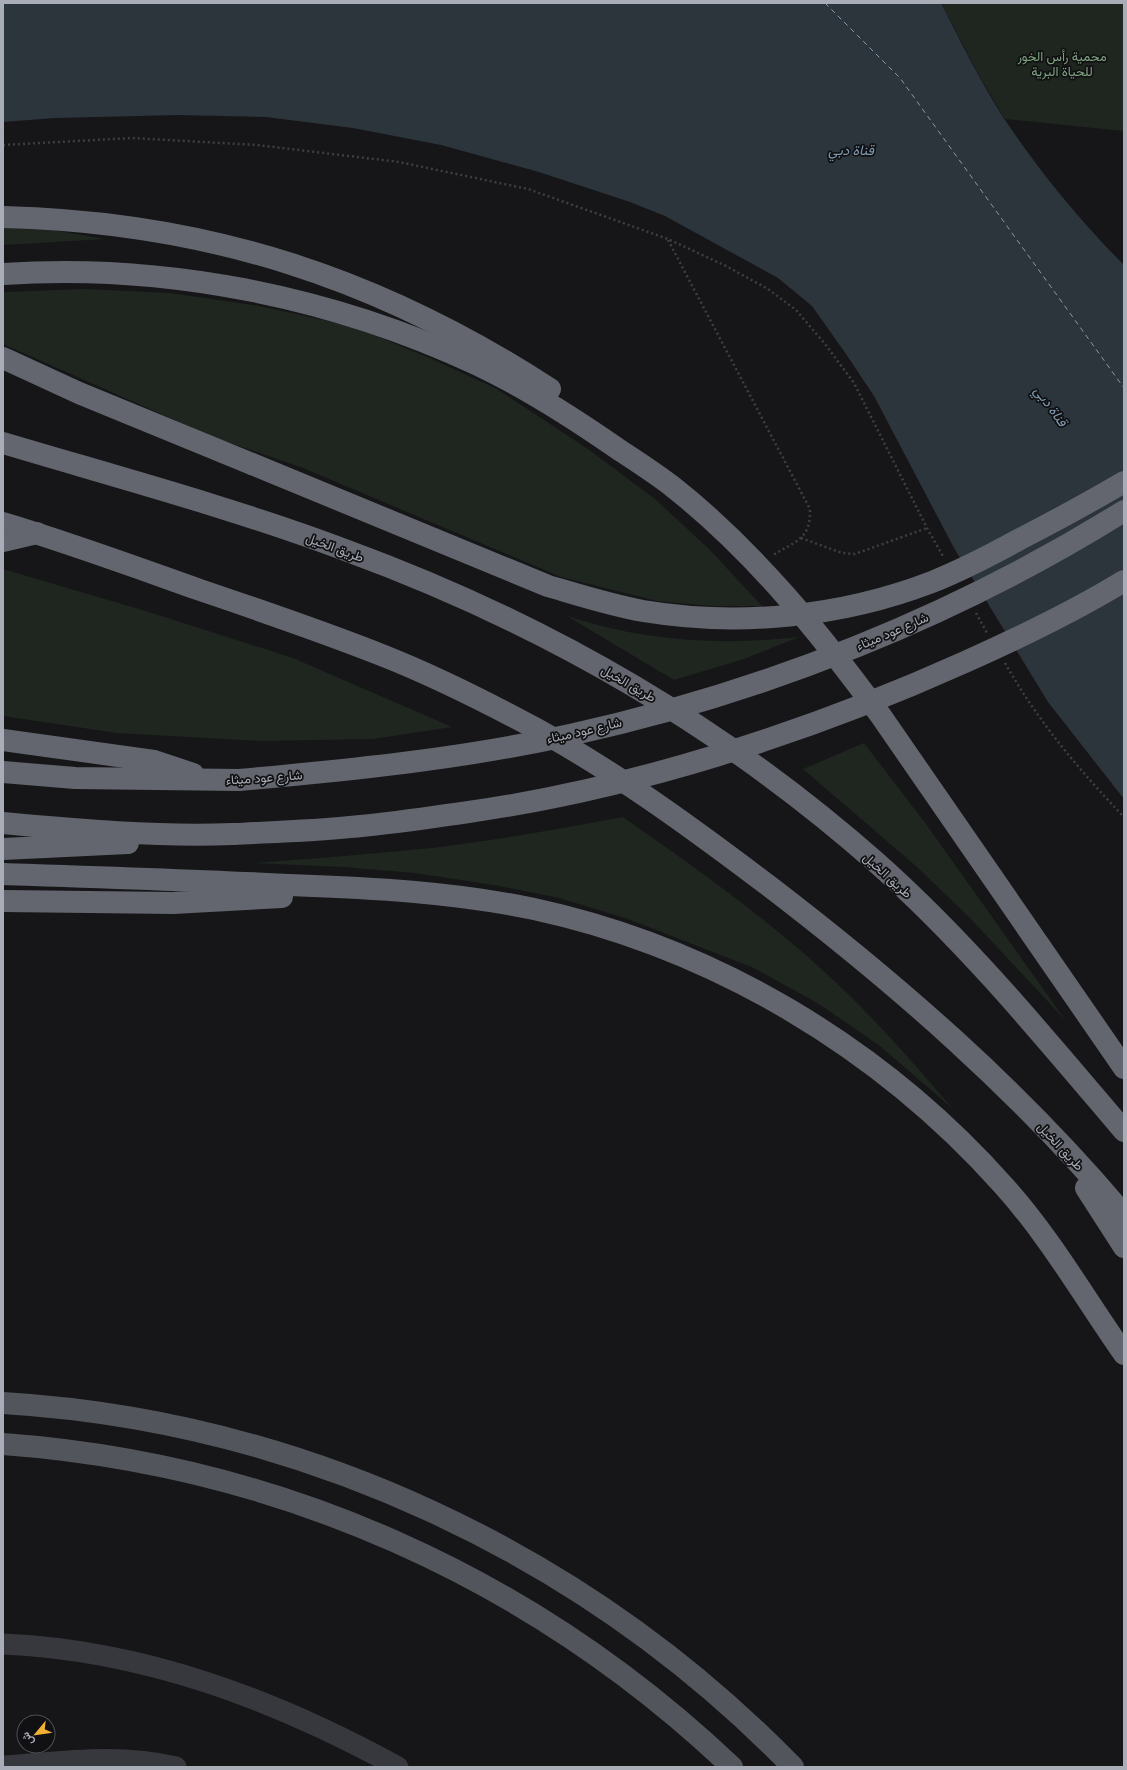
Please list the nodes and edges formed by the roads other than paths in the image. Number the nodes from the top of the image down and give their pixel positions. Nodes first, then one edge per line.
1 (3, 216) edge
2 (3, 274) edge
3 (3, 358) edge
4 (3, 372) edge
5 (79, 393) junction
6 (3, 443) edge
7 (1124, 482) edge
8 (672, 486) junction
9 (1124, 511) edge
10 (3, 523) edge
11 (37, 533) junction
12 (3, 541) edge
13 (1124, 581) edge
14 (3, 740) edge
15 (3, 772) edge
16 (207, 780) junction
17 (3, 823) edge
18 (210, 835) junction
19 (3, 849) edge
20 (3, 874) edge
21 (342, 887) junction
22 (3, 901) edge
23 (1124, 1068) edge
24 (1124, 1131) edge
25 (1064, 1148) junction
26 (1124, 1215) edge
27 (1124, 1247) edge
28 (1124, 1354) edge
29 (3, 1403) edge
30 (3, 1444) edge
31 (3, 1644) edge
32 (3, 1766) edge
33 (176, 1767) edge
34 (398, 1767) edge
35 (732, 1767) edge
36 (793, 1767) edge

1 - 8 highway
2 - 8 highway
3 - 5 highway
4 - 5 highway
5 - 7 highway, bridge
6 - 24 highway, طريق الخيل
8 - 23 highway
9 - 16 highway, شارع عود ميثاء, bridge
10 - 11 highway, طريق الخيل
11 - 12 highway
11 - 25 highway, طريق الخيل
13 - 18 highway, bridge
14 - 16 highway
15 - 16 highway, شارع عود ميثاء
17 - 18 highway
18 - 19 highway
20 - 21 highway
21 - 22 highway
21 - 28 highway
25 - 26 highway, طريق الخيل
25 - 27 highway
29 - 36 main road
30 - 35 main road
31 - 34 lane
32 - 33 lane

